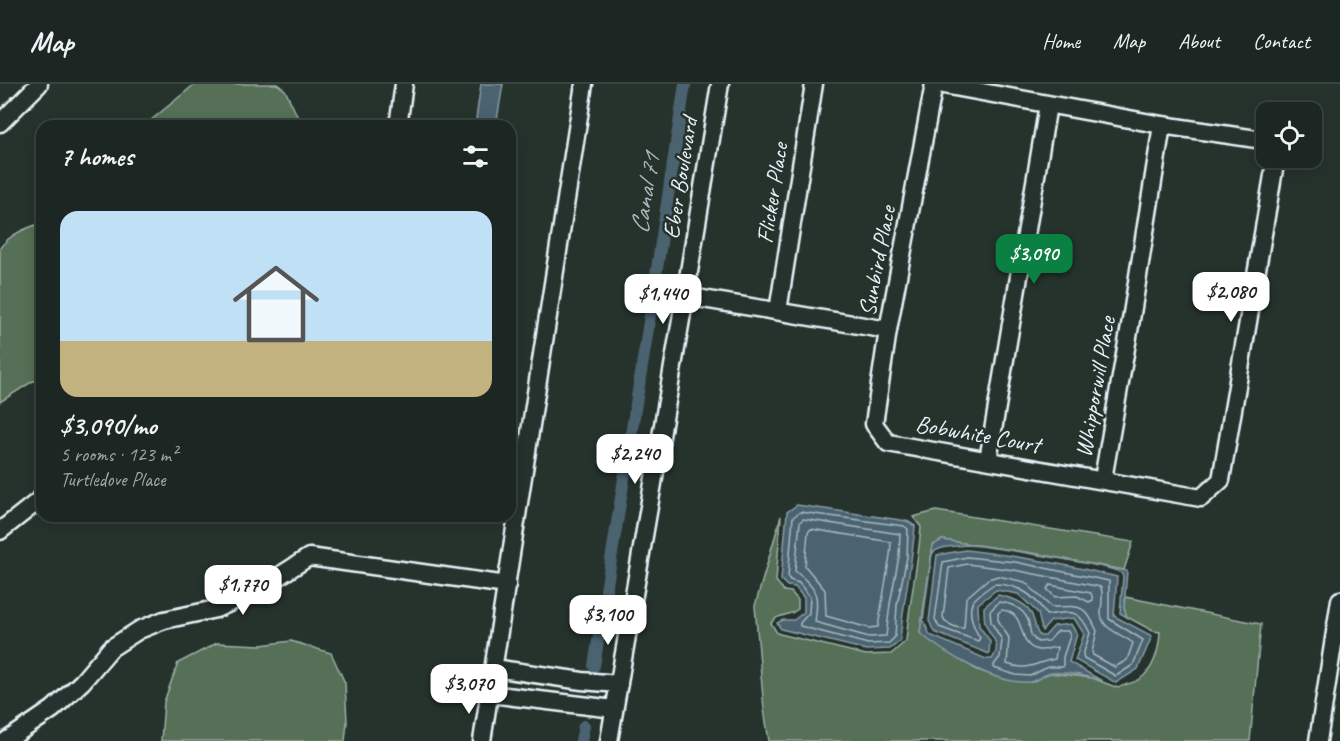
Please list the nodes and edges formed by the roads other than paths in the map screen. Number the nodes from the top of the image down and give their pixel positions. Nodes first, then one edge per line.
1 (39, 84) edge
2 (404, 84) edge
3 (585, 84) edge
4 (720, 84) edge
5 (814, 84) edge
6 (936, 84) edge
7 (1048, 105) junction
8 (399, 120) edge
9 (0, 123) edge
10 (1162, 125) junction
11 (1256, 139) edge
12 (1274, 168) edge
13 (685, 296) junction
14 (778, 310) junction
15 (888, 330) junction
16 (888, 443) joint
17 (988, 460) junction
18 (1103, 479) junction
19 (36, 503) edge
20 (0, 531) edge
21 (507, 585) junction
22 (1340, 600) edge
23 (494, 668) junction
24 (619, 684) junction
25 (490, 694) junction
26 (614, 710) junction
27 (6, 741) edge
28 (482, 741) edge
29 (609, 741) edge
30 (1318, 741) edge

1 - 9 street
2 - 8 street
3 - 21 street
4 - 13 street, Eber Boulevard
5 - 14 street, Flicker Place
6 - 7 street
6 - 15 street, Sunbird Place
7 - 10 street
7 - 17 street
10 - 11 street
10 - 18 street, Whipporwill Place
12 - 18 street, Bobwhite Court
13 - 14 street
13 - 24 street, Eber Boulevard
14 - 15 street
15 - 16 street, Sunbird Place
16 - 17 street, Bobwhite Court
17 - 18 street, Bobwhite Court
19 - 20 street
21 - 23 street
21 - 27 street
22 - 30 street
23 - 24 street
23 - 25 street
24 - 26 street, Eber Boulevard
25 - 26 street
25 - 28 street
26 - 29 street, Eber Boulevard

